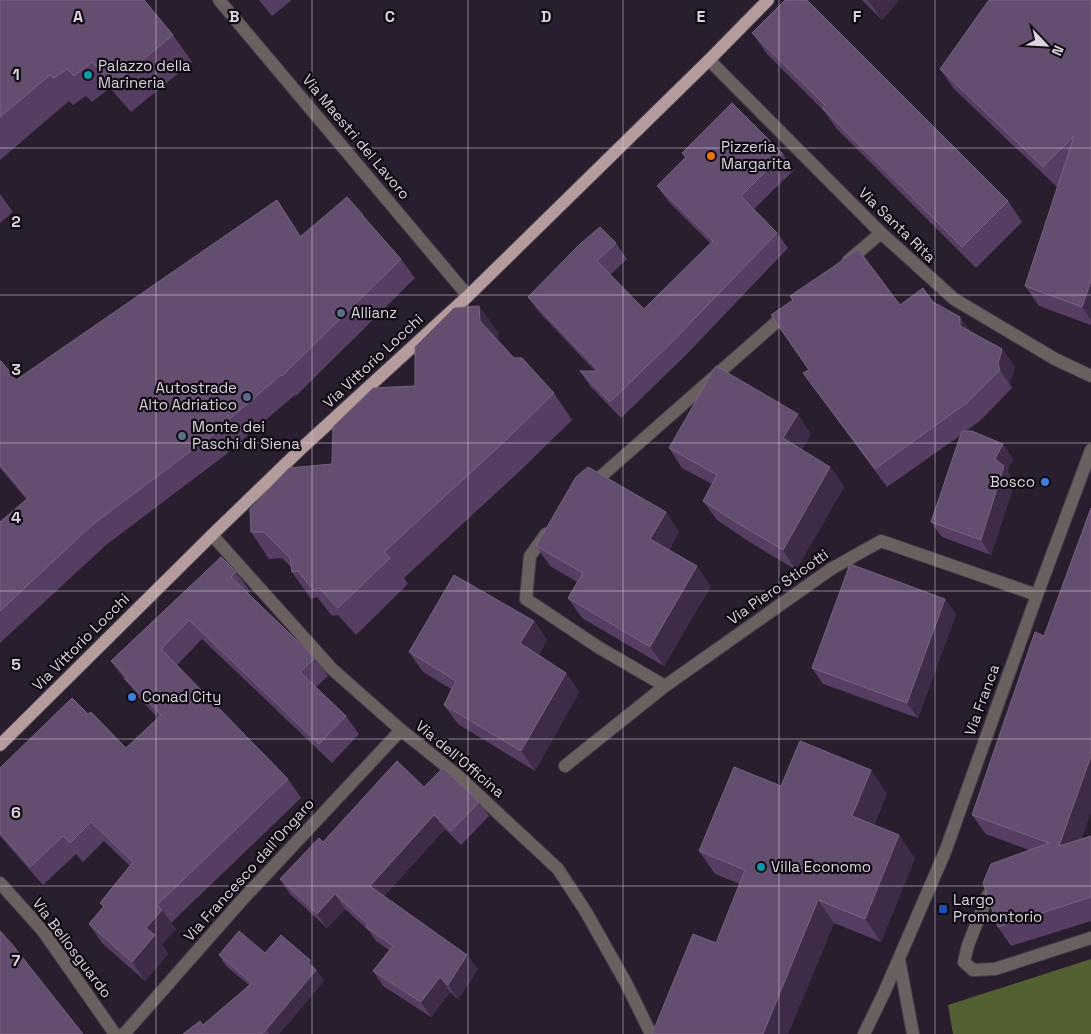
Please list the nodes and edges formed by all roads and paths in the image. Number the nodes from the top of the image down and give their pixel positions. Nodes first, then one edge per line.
1 (219, 0) edge
2 (768, 0) edge
3 (710, 60) junction
4 (881, 233) junction
5 (843, 266) edge
6 (468, 296) junction
7 (797, 304) edge
8 (1091, 376) edge
9 (1091, 450) edge
10 (581, 494) edge
11 (556, 521) edge
12 (212, 535) junction
13 (1037, 596) junction
14 (665, 686) junction
15 (401, 730) junction
16 (0, 745) edge
17 (565, 766) dead end
18 (0, 883) edge
19 (988, 895) edge
20 (1091, 938) edge
21 (899, 958) junction
22 (115, 1034) edge
23 (124, 1034) edge
24 (651, 1034) edge
25 (864, 1034) edge
26 (913, 1034) edge

1 - 6 street, Via Maestri del Lavoro
2 - 3 main road, Via Vittorio Locchi
3 - 4 street, Via Santa Rita
3 - 6 main road, Via Vittorio Locchi
4 - 5 street
4 - 8 street, Via Santa Rita
6 - 12 main road, Via Vittorio Locchi
7 - 10 street
9 - 13 street, Via Franca
11 - 14 street
12 - 15 street, Via dell'Officina
12 - 16 main road, Via Vittorio Locchi
13 - 14 street, Via Piero Sticotti
13 - 21 street, Via Franca
14 - 17 street, Via Piero Sticotti
15 - 23 street, Via Francesco dall'Ongaro
15 - 24 street, Via dell'Officina
18 - 22 street, Via Bellosguardo
19 - 20 street
21 - 25 street, Via Franca
21 - 26 street

